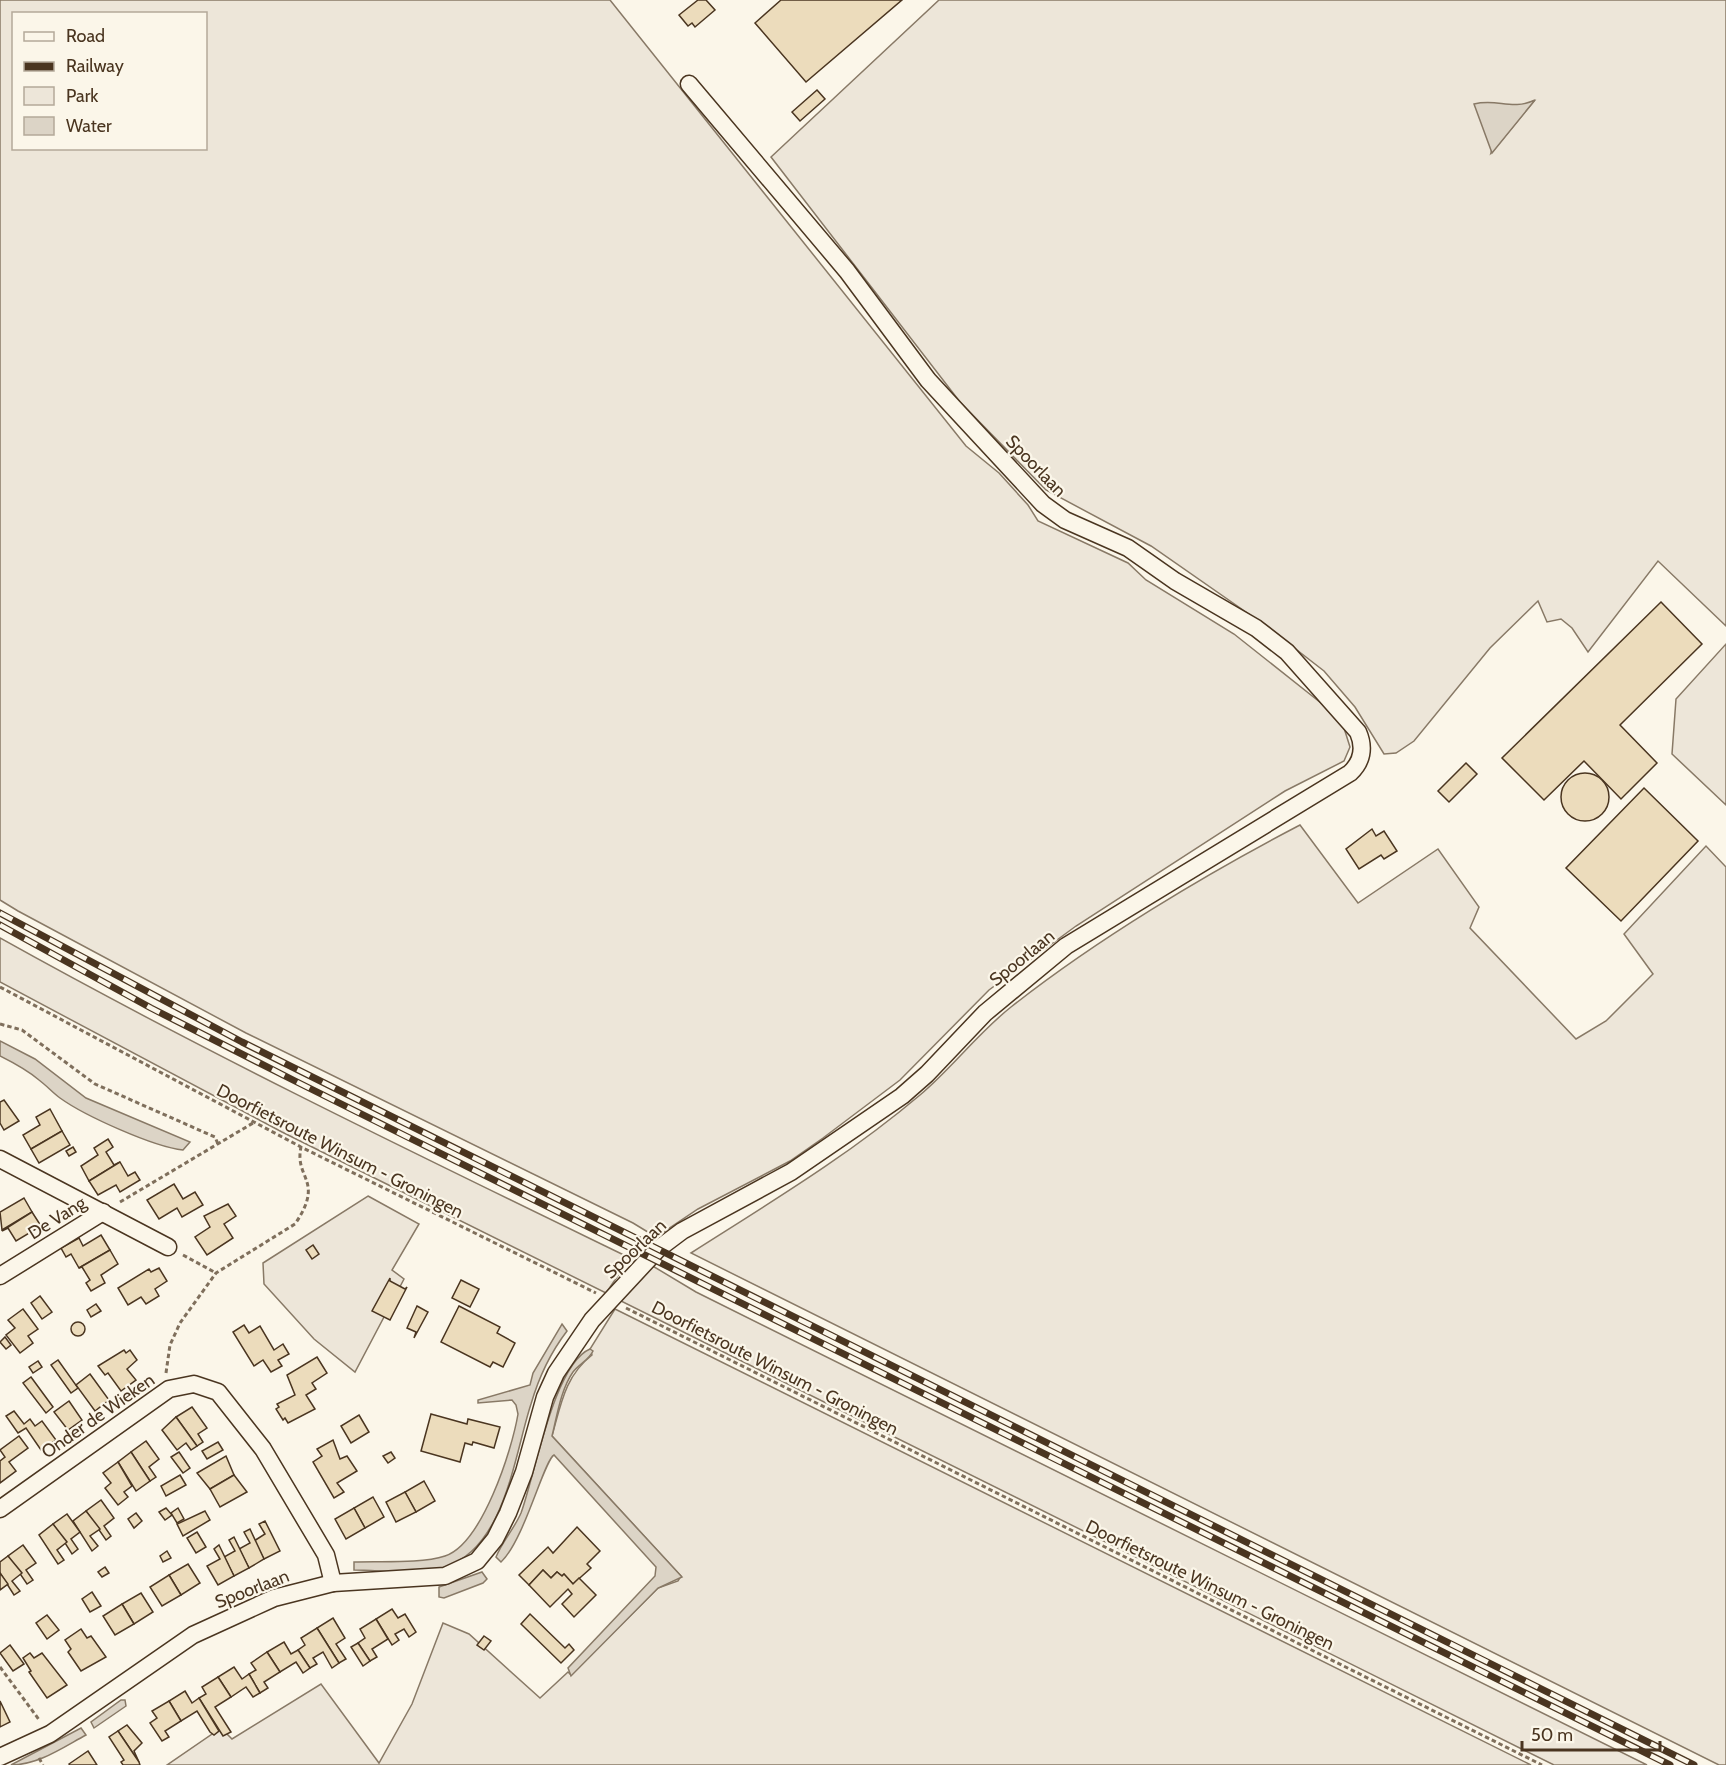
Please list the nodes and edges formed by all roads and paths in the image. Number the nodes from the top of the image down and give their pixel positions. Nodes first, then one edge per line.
1 (689, 84) dead end
2 (0, 987) edge
3 (0, 1024) edge
4 (255, 1122) junction
5 (218, 1144) junction
6 (301, 1147) junction
7 (0, 1159) edge
8 (103, 1212) junction
9 (168, 1246) joint
10 (216, 1273) junction
11 (0, 1276) edge
12 (609, 1300) junction
13 (169, 1389) junction
14 (0, 1509) edge
15 (333, 1583) junction
16 (0, 1667) edge
17 (50, 1734) junction
18 (0, 1756) edge
19 (1542, 1765) edge

1 - 12 street, Spoorlaan
2 - 4 path, Doorfietsroute Winsum - Groningen
3 - 5 path
4 - 5 path
4 - 6 path, Doorfietsroute Winsum - Groningen
5 - 8 path
6 - 10 path
6 - 12 path, Doorfietsroute Winsum - Groningen
7 - 8 street, De Vang
8 - 9 street, De Vang
8 - 11 street, De Vang
9 - 10 path
10 - 13 path
12 - 15 street, Spoorlaan
12 - 19 path, Doorfietsroute Winsum - Groningen
13 - 14 street, Onder de Wieken
13 - 15 street, Onder de Wieken
15 - 17 street, Spoorlaan
16 - 17 path
17 - 18 street, Spoorlaan

